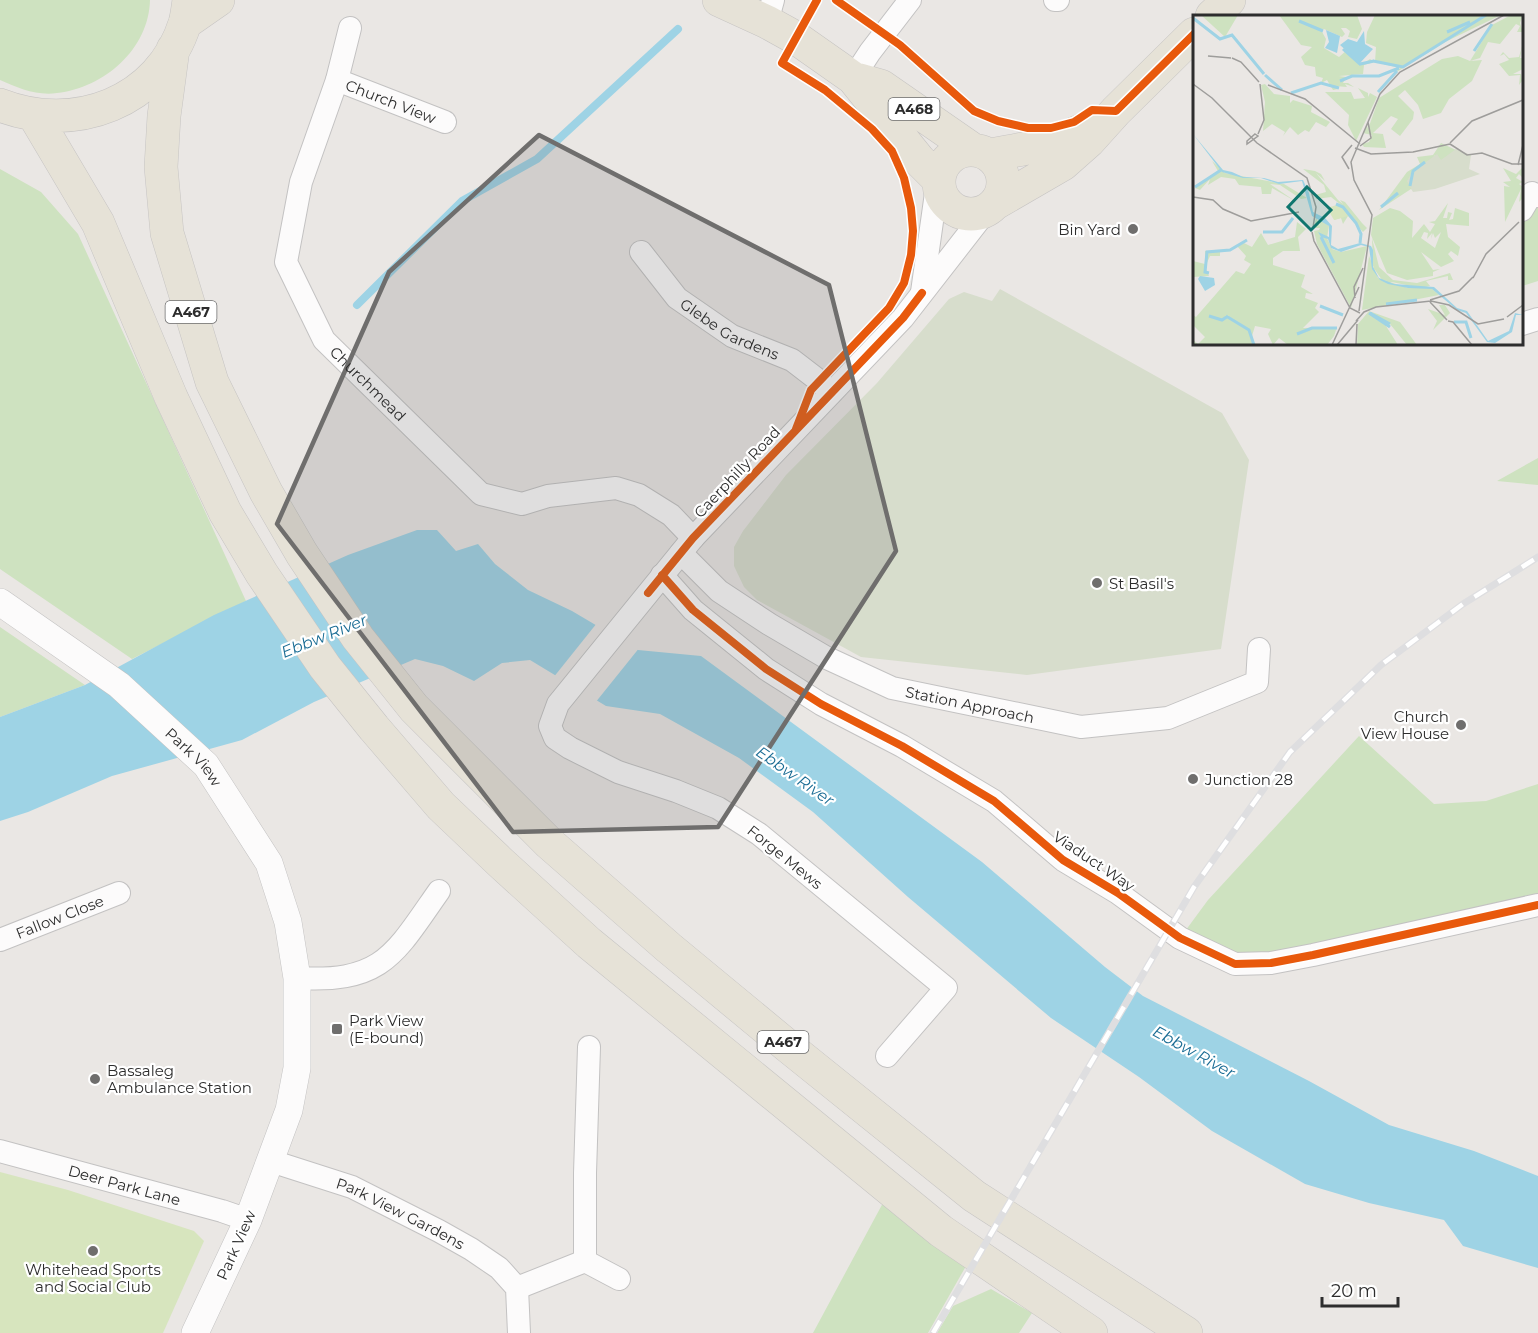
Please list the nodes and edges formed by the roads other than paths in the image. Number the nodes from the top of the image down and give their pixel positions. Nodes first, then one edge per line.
1 (218, 0) edge
2 (719, 0) edge
3 (910, 0) edge
4 (1229, 0) edge
5 (770, 11) edge
6 (1213, 15) edge
7 (182, 24) edge
8 (350, 28) dead end
9 (1193, 35) edge
10 (853, 78) junction
11 (337, 80) junction
12 (1116, 111) junction
13 (14, 113) edge
14 (445, 122) dead end
15 (981, 152) junction
16 (938, 179) junction
17 (1538, 196) edge
18 (990, 207) junction
19 (1523, 207) edge
20 (641, 252) dead end
21 (922, 293) junction
22 (1538, 319) edge
23 (1523, 323) edge
24 (831, 393) junction
25 (687, 546) junction
26 (662, 575) junction
27 (0, 602) edge
28 (1259, 650) dead end
29 (558, 704) joint
30 (439, 891) dead end
31 (118, 893) dead end
32 (1538, 905) edge
33 (0, 940) edge
34 (297, 978) junction
35 (589, 1047) dead end
36 (887, 1056) dead end
37 (0, 1151) edge
38 (271, 1161) junction
39 (248, 1220) junction
40 (585, 1261) junction
41 (619, 1279) dead end
42 (517, 1288) junction
43 (195, 1333) edge
44 (519, 1333) edge
45 (1091, 1333) edge
46 (1186, 1333) edge

1 - 7 main road
2 - 5 main road, A468
3 - 10 street
4 - 6 main road
5 - 10 main road, A468
7 - 13 main road
7 - 46 main road, A467
8 - 11 street, Churchmead
9 - 12 main road, Caerphilly Road
10 - 15 main road, A468
10 - 16 main road, A468
11 - 14 street, Church View
11 - 25 street, Churchmead
12 - 15 main road, Caerphilly Road
12 - 18 main road, Caerphilly Road
13 - 45 main road, A467
15 - 16 main road, Caerphilly Road
15 - 18 main road, Caerphilly Road
16 - 18 main road, Caerphilly Road
16 - 21 street, Caerphilly Road
17 - 19 street
18 - 21 street, Caerphilly Road
20 - 24 street, Glebe Gardens
21 - 24 street, Caerphilly Road
22 - 23 street
24 - 25 street, Caerphilly Road
25 - 26 street, Caerphilly Road
25 - 28 street, Station Approach
26 - 29 street, Caerphilly Road
26 - 32 street, Viaduct Way
27 - 34 street, Park View
29 - 36 street, Forge Mews
30 - 34 street
31 - 33 street, Fallow Close
34 - 38 street, Park View
35 - 40 street
37 - 39 street, Deer Park Lane
38 - 39 street, Park View
38 - 42 street, Park View Gardens
39 - 43 street, Park View
40 - 41 street
40 - 42 street
42 - 44 street

